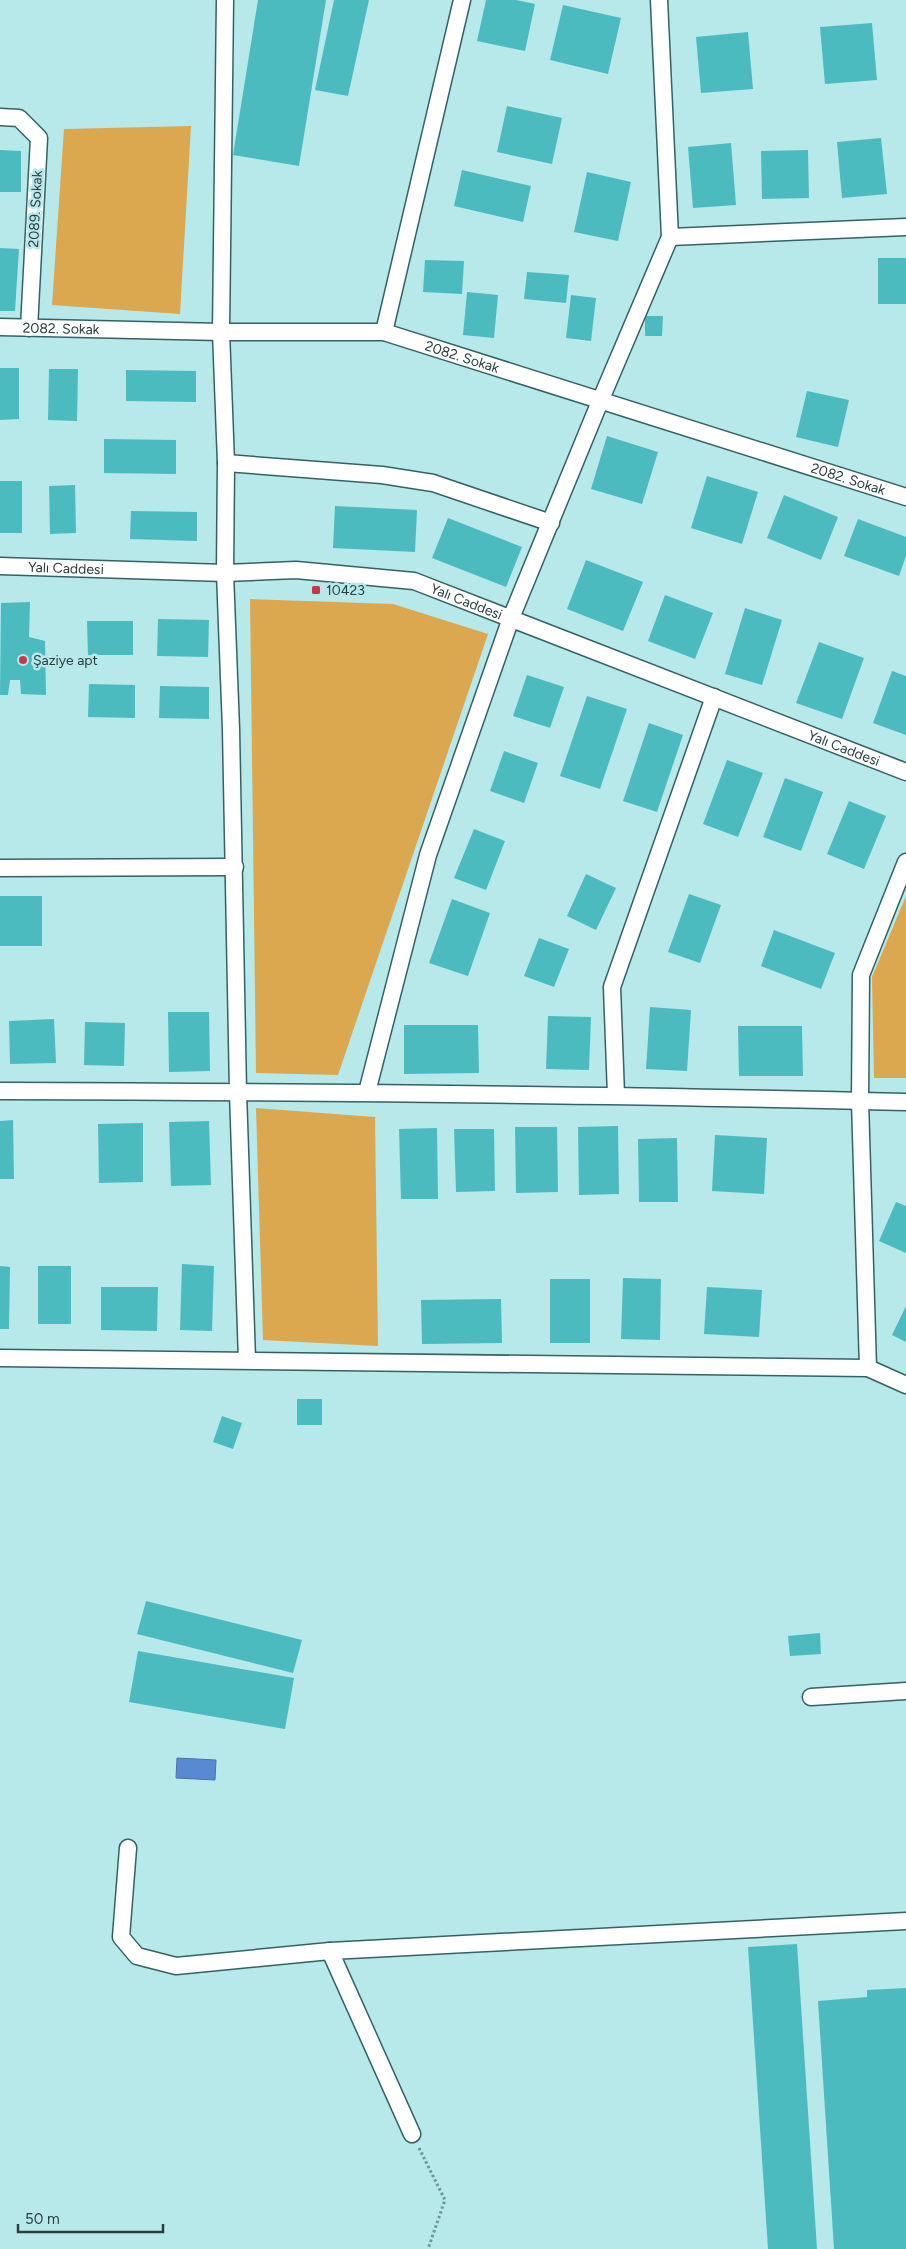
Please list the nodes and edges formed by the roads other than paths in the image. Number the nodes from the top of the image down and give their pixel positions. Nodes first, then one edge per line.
1 (224, 0) edge
2 (462, 0) edge
3 (659, 0) edge
4 (0, 117) edge
5 (906, 227) edge
6 (670, 237) junction
7 (0, 328) edge
8 (29, 328) junction
9 (221, 332) junction
10 (384, 332) junction
11 (600, 399) junction
12 (226, 463) junction
13 (906, 497) edge
14 (551, 523) junction
15 (0, 566) edge
16 (225, 573) junction
17 (511, 618) junction
18 (714, 697) junction
19 (906, 772) edge
20 (906, 862) edge
21 (235, 867) junction
22 (0, 868) edge
23 (0, 1091) edge
24 (238, 1092) junction
25 (366, 1092) junction
26 (616, 1095) junction
27 (860, 1101) junction
28 (906, 1102) edge
29 (0, 1358) edge
30 (246, 1360) junction
31 (868, 1368) junction
32 (906, 1385) edge
33 (906, 1691) edge
34 (811, 1697) dead end
35 (128, 1848) dead end
36 (906, 1922) edge
37 (330, 1952) junction
38 (412, 2134) road end

1 - 9 street
2 - 10 street
3 - 6 street
4 - 8 street, 2089. Sokak
5 - 6 street
6 - 11 street
7 - 8 street, 2082. Sokak
8 - 9 street, 2082. Sokak
9 - 10 street, 2082. Sokak
9 - 12 street
10 - 11 street, 2082. Sokak
11 - 13 street, 2082. Sokak
11 - 14 street
12 - 14 street
12 - 16 street
14 - 17 street
15 - 16 street, Yalı Caddesi
16 - 17 street, Yalı Caddesi
16 - 21 street
17 - 18 street, Yalı Caddesi
17 - 25 street
18 - 19 street, Yalı Caddesi
18 - 26 street
20 - 27 street
21 - 22 street
21 - 24 street
23 - 24 street
24 - 25 street
24 - 30 street
25 - 26 street
26 - 27 street
27 - 28 street
27 - 31 street
29 - 30 street
30 - 31 street
31 - 32 street
33 - 34 street
35 - 37 street
36 - 37 street
37 - 38 street

